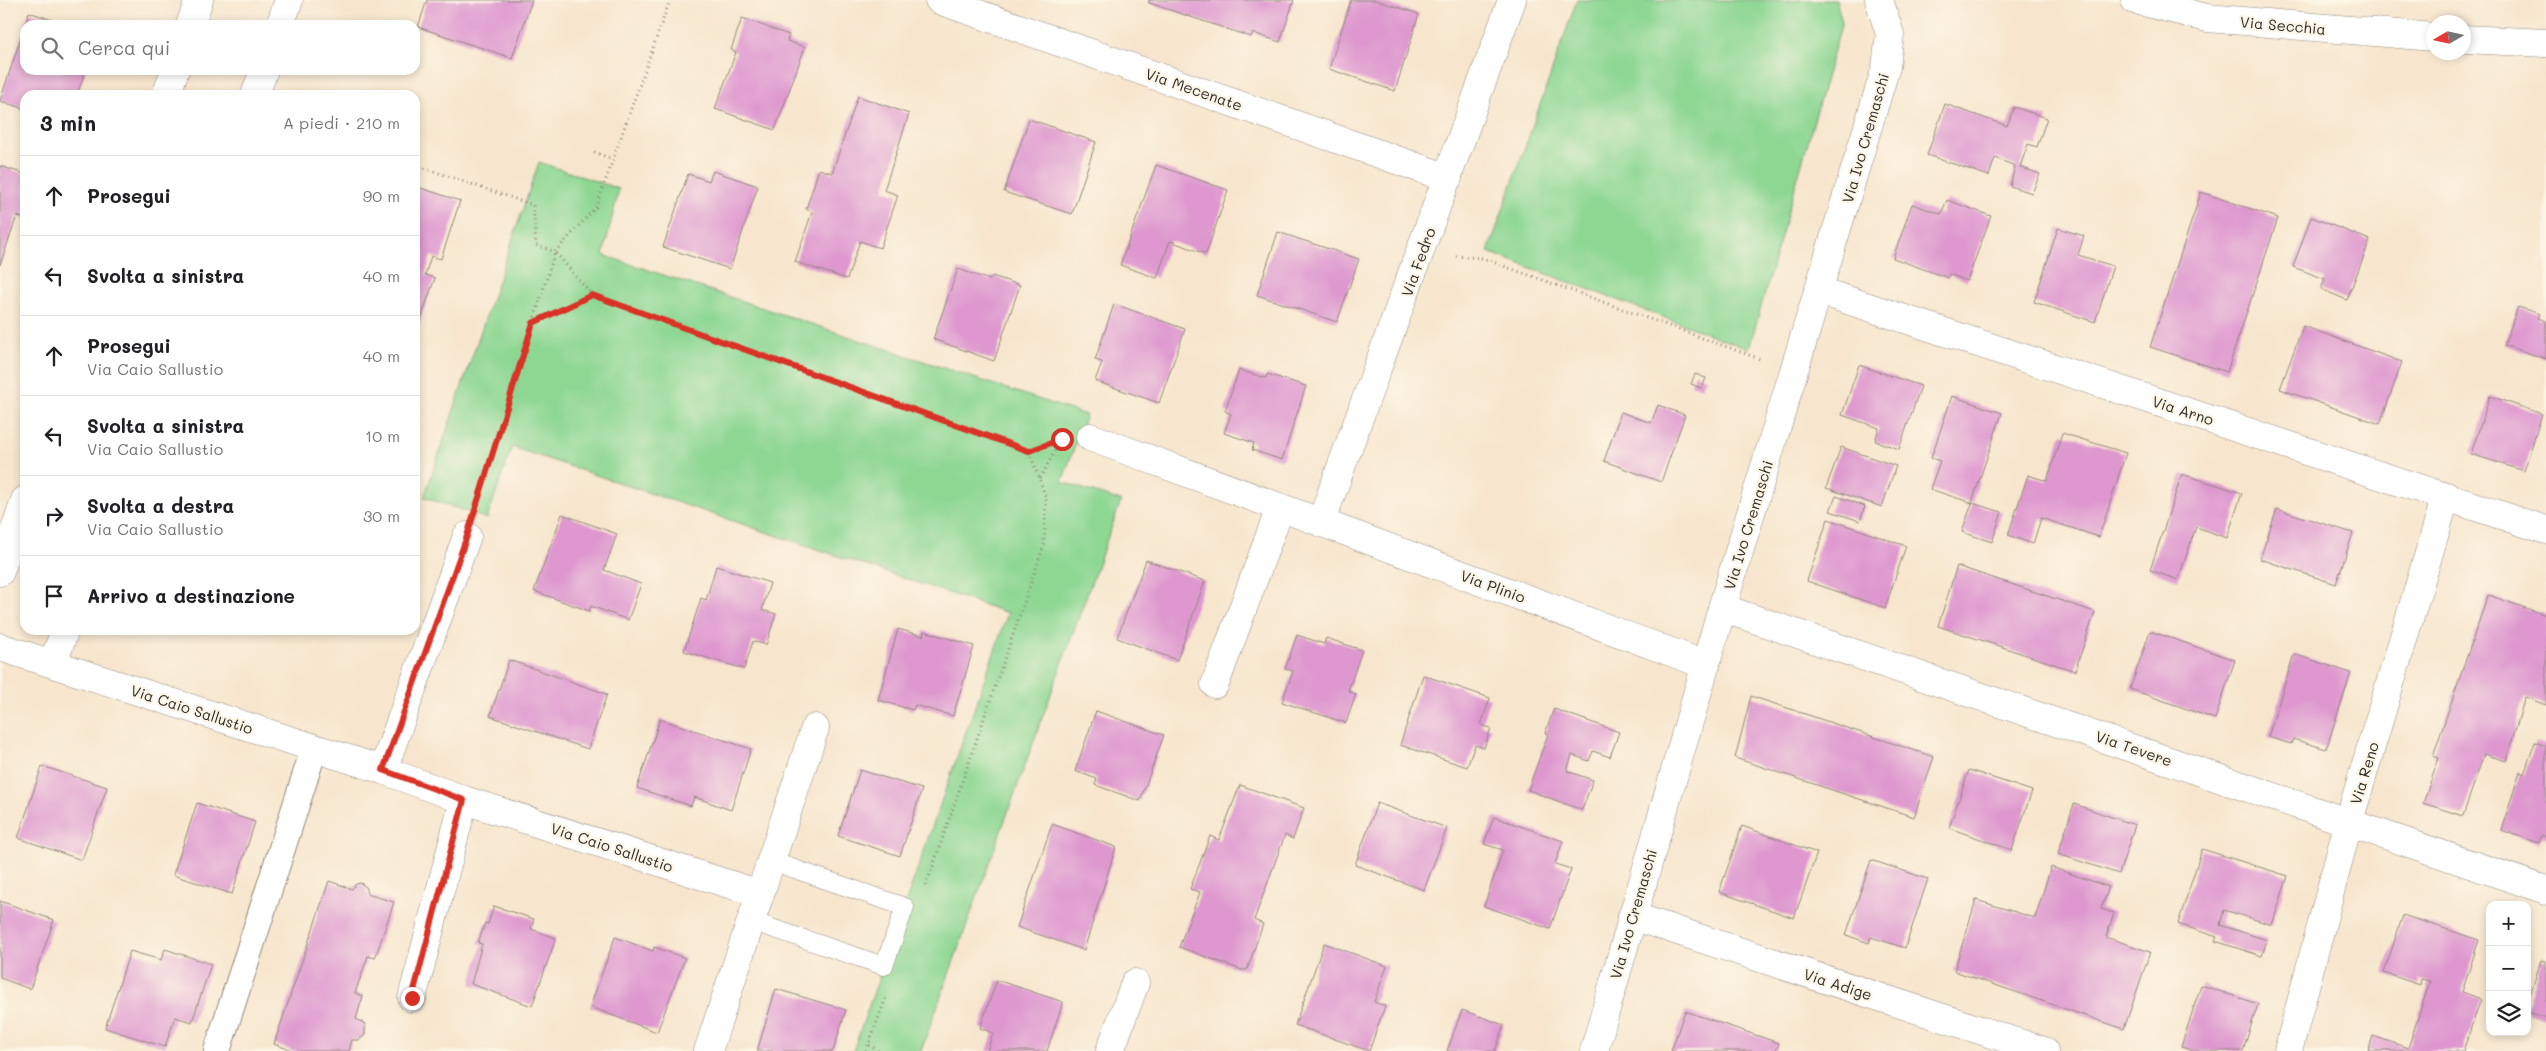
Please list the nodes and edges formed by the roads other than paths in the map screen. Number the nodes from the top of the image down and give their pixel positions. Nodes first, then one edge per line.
1 (199, 0) edge
2 (289, 0) edge
3 (939, 0) edge
4 (1512, 0) edge
5 (1879, 0) edge
6 (2135, 0) edge
7 (192, 20) edge
8 (282, 20) edge
9 (2426, 36) edge
10 (2471, 39) edge
11 (2546, 43) edge
12 (172, 75) edge
13 (262, 75) edge
14 (168, 90) edge
15 (257, 90) edge
16 (1448, 178) junction
17 (1820, 291) junction
18 (1090, 437) dead end
19 (2446, 496) junction
20 (1280, 508) junction
21 (20, 514) edge
22 (1321, 522) junction
23 (2546, 530) edge
24 (467, 536) road end
25 (0, 572) edge
26 (1722, 608) junction
27 (63, 635) edge
28 (0, 647) edge
29 (53, 663) junction
30 (1706, 665) junction
31 (1216, 684) dead end
32 (815, 728) dead end
33 (314, 749) junction
34 (383, 770) junction
35 (464, 800) junction
36 (2349, 821) junction
37 (771, 861) junction
38 (2546, 890) edge
39 (760, 894) junction
40 (1632, 916) junction
41 (751, 921) junction
42 (1135, 983) dead end
43 (412, 998) dead end
44 (217, 1051) edge
45 (708, 1051) edge
46 (1110, 1051) edge
47 (1594, 1051) edge
48 (2044, 1051) edge
49 (2288, 1051) edge

1 - 7 street
2 - 8 street
3 - 16 street, Via Mecenate
4 - 16 street, Via Fedro
5 - 17 street, Via Ivo Cremaschi
6 - 9 street, Via Secchia
10 - 11 street
12 - 14 street
13 - 15 street
16 - 22 street, Via Fedro
17 - 19 street, Via Arno
17 - 26 street, Via Ivo Cremaschi
18 - 20 street, Via Plinio
19 - 23 street, Via Arno
19 - 36 street, Via Reno
20 - 22 street, Via Plinio
20 - 31 street
21 - 25 street
22 - 30 street, Via Plinio
24 - 34 street
26 - 30 street, Via Ivo Cremaschi
26 - 36 street, Via Tevere
27 - 29 street
28 - 29 street, Via Caio Sallustio
29 - 33 street, Via Caio Sallustio
30 - 40 street, Via Ivo Cremaschi
32 - 37 street
33 - 34 street, Via Caio Sallustio
33 - 44 street
34 - 35 street, Via Caio Sallustio
35 - 39 street, Via Caio Sallustio
35 - 43 street
36 - 38 street, Via Tevere
36 - 49 street, Via Reno
37 - 39 street
37 - 41 lane
39 - 41 street
40 - 47 street, Via Ivo Cremaschi
40 - 48 street, Via Adige
41 - 45 street
42 - 46 street

